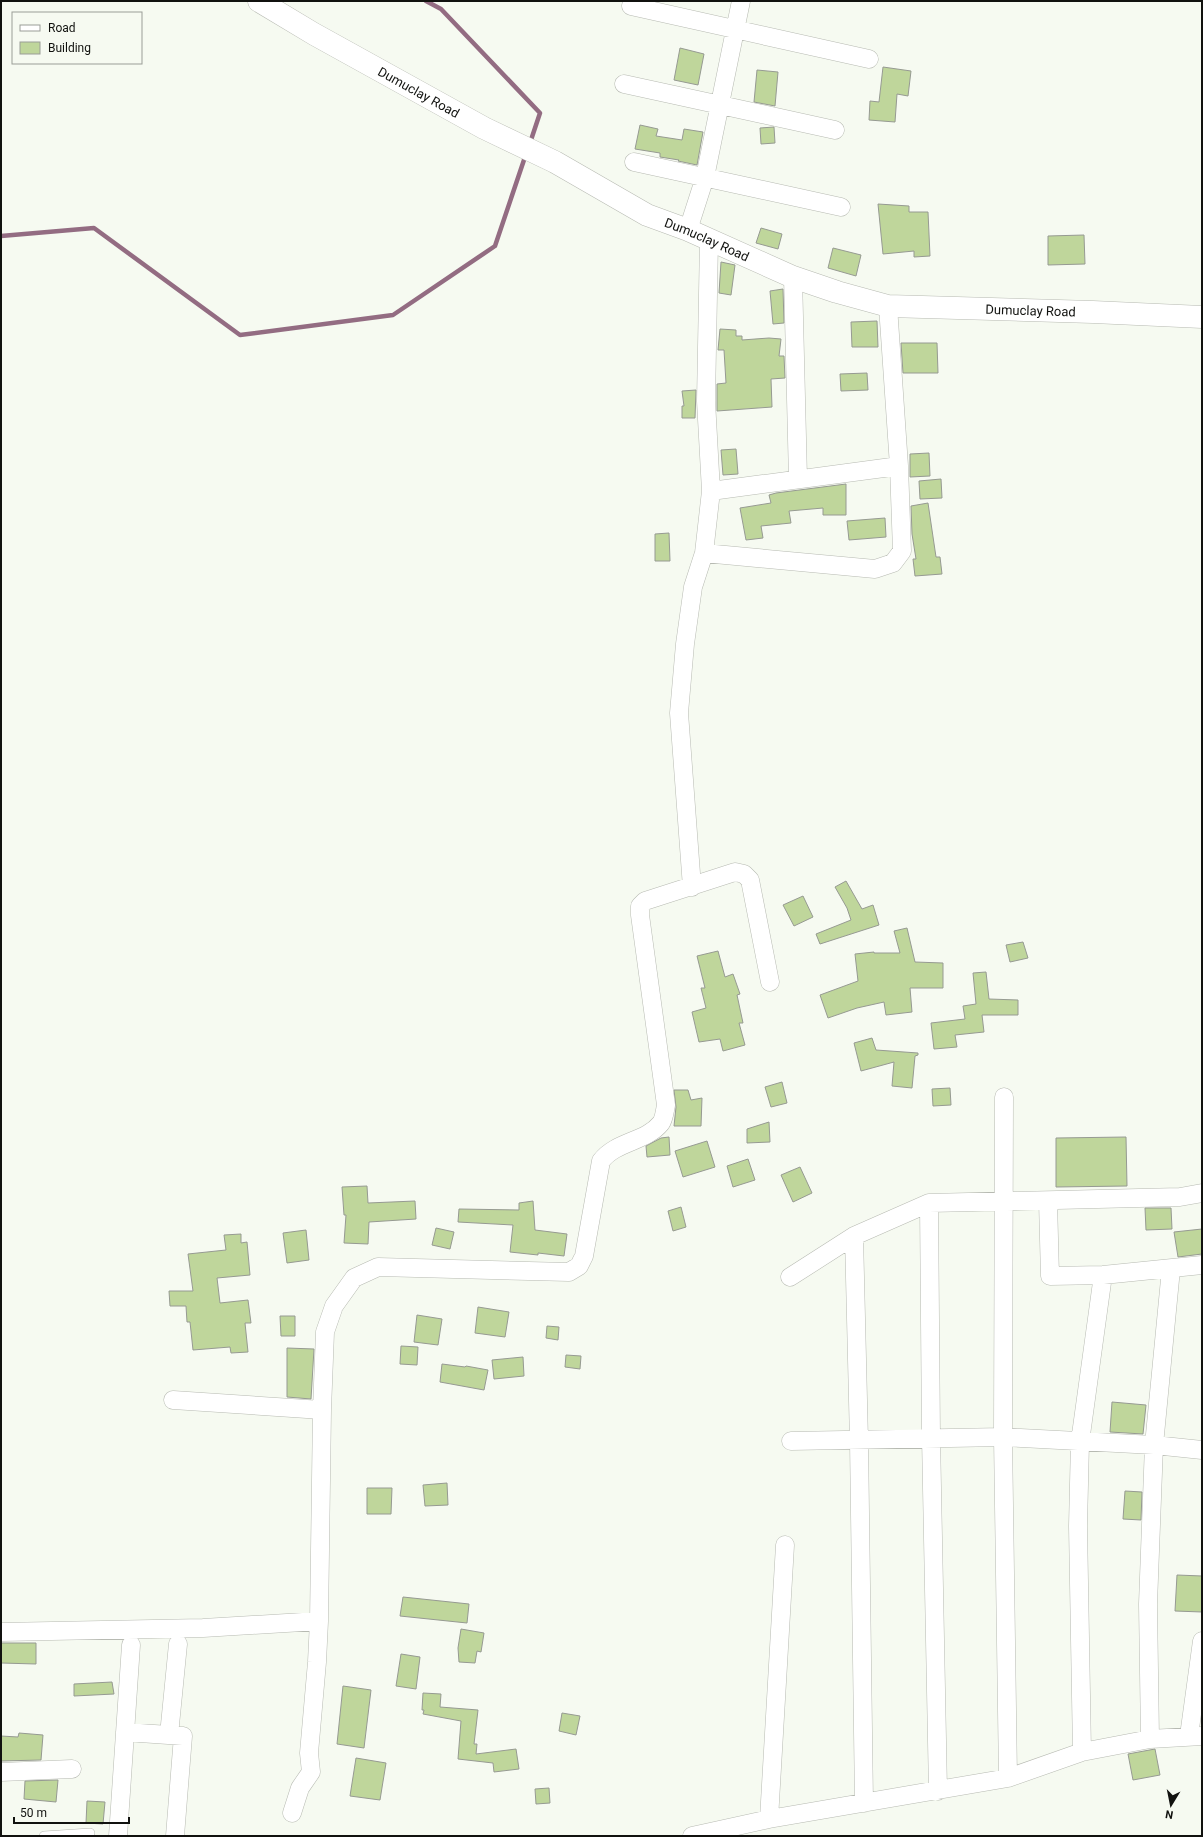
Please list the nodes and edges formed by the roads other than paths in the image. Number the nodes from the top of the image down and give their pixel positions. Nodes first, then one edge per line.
1 (259, 1) edge
2 (742, 1) edge
3 (632, 6) dead end
4 (736, 29) junction
5 (869, 59) dead end
6 (624, 84) dead end
7 (720, 105) junction
8 (835, 130) dead end
9 (634, 162) dead end
10 (705, 177) junction
11 (841, 207) dead end
12 (688, 230) junction
13 (709, 240) junction
14 (793, 277) junction
15 (888, 306) junction
16 (1202, 317) edge
17 (899, 466) junction
18 (798, 479) junction
19 (711, 491) junction
20 (704, 553) junction
21 (692, 886) junction
22 (770, 982) dead end
23 (1004, 1097) dead end
24 (1202, 1193) edge
25 (1048, 1201) junction
26 (1002, 1202) junction
27 (929, 1203) junction
28 (854, 1236) junction
29 (1202, 1266) edge
30 (1171, 1269) junction
31 (1103, 1275) junction
32 (790, 1277) dead end
33 (173, 1400) dead end
34 (322, 1410) junction
35 (931, 1437) junction
36 (1003, 1437) junction
37 (791, 1441) dead end
38 (859, 1441) junction
39 (1080, 1442) junction
40 (1154, 1445) junction
41 (1202, 1450) edge
42 (785, 1545) dead end
43 (319, 1621) junction
44 (1, 1632) edge
45 (1202, 1641) edge
46 (178, 1644) dead end
47 (131, 1645) dead end
48 (125, 1732) junction
49 (169, 1735) junction
50 (1196, 1736) edge
51 (1150, 1739) junction
52 (1082, 1752) junction
53 (72, 1769) dead end
54 (1, 1772) edge
55 (1008, 1778) junction
56 (938, 1791) junction
57 (864, 1803) junction
58 (292, 1813) dead end
59 (769, 1819) junction
60 (90, 1833) dead end
61 (44, 1836) edge
62 (118, 1836) edge
63 (175, 1836) edge
64 (692, 1836) edge

1 - 12 street, Dumuclay Road
2 - 4 street
3 - 4 street
4 - 5 street
4 - 7 street
6 - 7 street
7 - 8 street
7 - 10 street
9 - 10 street
10 - 11 street
10 - 12 street
12 - 13 street, Dumuclay Road
13 - 14 street, Dumuclay Road
13 - 19 street
14 - 15 street, Dumuclay Road
14 - 18 street
15 - 16 street, Dumuclay Road
15 - 17 street
17 - 18 street
17 - 20 street
18 - 19 street
19 - 20 street
20 - 21 street
21 - 22 street
21 - 34 street
23 - 26 street
24 - 25 street
25 - 26 street
25 - 31 street
26 - 27 street
26 - 36 street
27 - 28 street
27 - 35 street
28 - 32 street
28 - 38 street
29 - 30 street
30 - 31 street
30 - 40 street
31 - 39 street
33 - 34 street
34 - 43 street
35 - 36 street
35 - 38 street
35 - 56 street
36 - 39 street
36 - 55 street
37 - 38 street
38 - 57 street
39 - 40 street
39 - 52 street
40 - 41 street
40 - 51 street
42 - 59 street
43 - 44 street
43 - 58 street
45 - 50 street
46 - 49 street
47 - 48 street
48 - 49 street
48 - 62 street
49 - 63 street
50 - 51 street
51 - 52 street
52 - 55 street
53 - 54 street
55 - 56 street
56 - 57 street
57 - 59 street
59 - 64 street
60 - 61 lane

